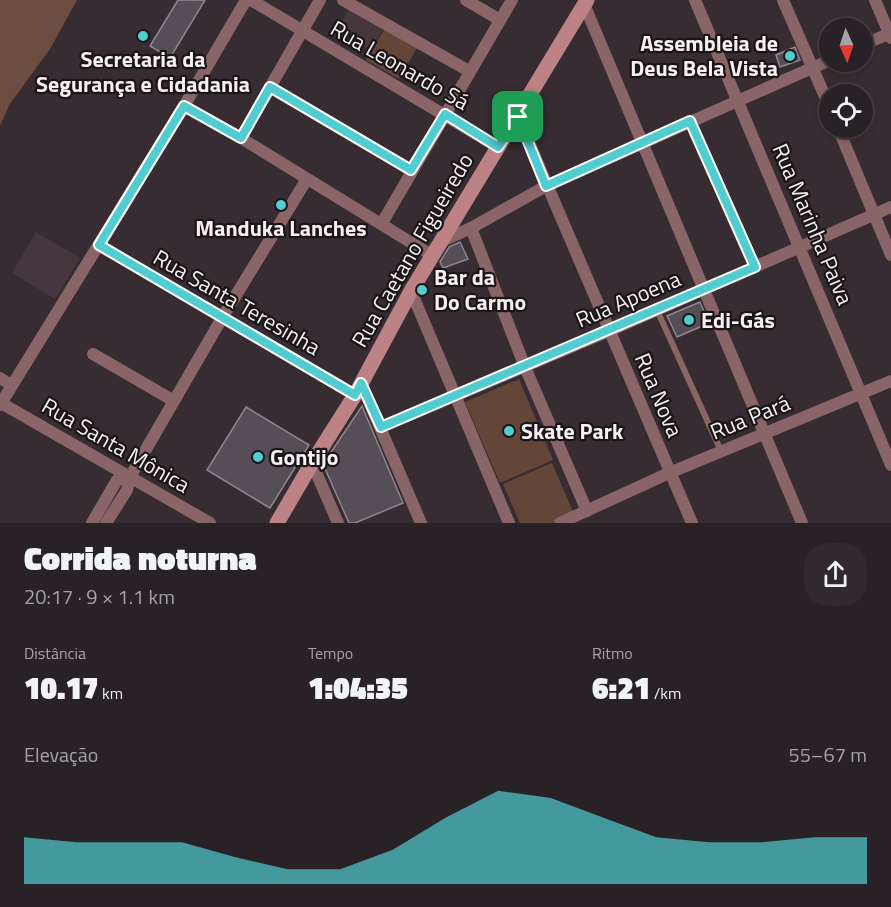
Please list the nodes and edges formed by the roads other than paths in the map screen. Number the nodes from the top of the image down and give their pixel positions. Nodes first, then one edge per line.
1 (249, 0) edge
2 (320, 0) edge
3 (343, 0) edge
4 (466, 0) edge
5 (512, 0) edge
6 (695, 0) edge
7 (783, 0) edge
8 (875, 0) edge
9 (586, 2) edge
10 (500, 20) junction
11 (301, 32) junction
12 (890, 35) edge
13 (873, 41) edge
14 (819, 65) edge
15 (812, 68) junction
16 (469, 71) junction
17 (819, 84) edge
18 (270, 87) junction
19 (737, 100) junction
20 (184, 106) junction
21 (445, 114) junction
22 (518, 117) junction
23 (690, 121) junction
24 (241, 138) junction
25 (842, 138) edge
26 (642, 143) junction
27 (498, 147) junction
28 (411, 170) junction
29 (307, 178) junction
30 (546, 186) junction
31 (891, 207) edge
32 (874, 215) junction
33 (382, 223) junction
34 (471, 228) junction
35 (442, 241) junction
36 (99, 245) junction
37 (800, 247) junction
38 (891, 255) edge
39 (433, 256) junction
40 (755, 267) junction
41 (705, 288) junction
42 (411, 291) junction
43 (657, 310) junction
44 (222, 318) junction
45 (609, 331) junction
46 (93, 354) dead end
47 (525, 367) junction
48 (0, 378) edge
49 (891, 381) edge
50 (11, 385) junction
51 (358, 389) junction
52 (861, 393) junction
53 (457, 396) junction
54 (174, 401) junction
55 (1, 404) edge
56 (381, 427) junction
57 (765, 434) junction
58 (888, 448) edge
59 (721, 452) junction
60 (312, 463) junction
61 (891, 465) edge
62 (669, 473) junction
63 (130, 477) junction
64 (588, 511) junction
65 (92, 523) edge
66 (106, 523) edge
67 (210, 523) edge
68 (277, 523) edge
69 (338, 523) edge
70 (421, 523) edge
71 (509, 523) edge
72 (560, 523) edge
73 (692, 523) edge
74 (802, 523) edge

1 - 11 street, Rua Leonardo Sá
1 - 20 street
2 - 11 street
3 - 16 street
4 - 10 street
5 - 10 street
6 - 19 street, Rua Marinha Paiva
7 - 15 street
8 - 12 street
9 - 22 main road, Rua Caetano Figueiredo
9 - 26 street
10 - 16 street
11 - 18 street
11 - 21 street, Rua Leonardo Sá
12 - 13 street
14 - 15 street
15 - 17 street
15 - 19 street
16 - 21 street
18 - 24 street
18 - 28 street
19 - 23 street
19 - 37 street, Rua Marinha Paiva
20 - 24 street
20 - 36 street
21 - 27 street, Rua Leonardo Sá
21 - 28 street
22 - 27 main road, Rua Caetano Figueiredo
22 - 30 street, Rua Nova
23 - 26 street
23 - 40 lane
24 - 29 street
25 - 32 street
26 - 30 street
26 - 41 street
27 - 35 main road, Rua Caetano Figueiredo
28 - 33 street
29 - 33 street
29 - 44 street
30 - 34 street
30 - 45 street, Rua Nova
31 - 32 street, Rua Apoena
32 - 37 street, Rua Apoena
32 - 38 street
33 - 39 street
34 - 35 street
34 - 47 street
35 - 39 main road, Rua Caetano Figueiredo
36 - 44 street, Rua Santa Teresinha
36 - 50 street
37 - 40 street, Rua Apoena
37 - 52 street, Rua Marinha Paiva
39 - 42 main road, Rua Caetano Figueiredo
40 - 41 street, Rua Apoena
41 - 43 street, Rua Apoena
41 - 57 street
42 - 51 main road, Rua Caetano Figueiredo
42 - 53 street
43 - 45 street, Rua Apoena
43 - 59 lane
44 - 51 street, Rua Santa Teresinha
44 - 54 street
45 - 47 street, Rua Apoena
45 - 62 street, Rua Nova
46 - 54 street
47 - 53 street, Rua Apoena
47 - 64 street
48 - 50 street
49 - 52 street, Rua Pará
50 - 55 street
51 - 56 street
51 - 60 main road, Rua Caetano Figueiredo
52 - 57 street, Rua Pará
52 - 58 street, Rua Marinha Paiva
53 - 56 street, Rua Apoena
53 - 71 street
54 - 63 street
55 - 63 street, Rua Santa Mônica
56 - 70 street
57 - 59 street, Rua Pará
57 - 74 street
58 - 61 street, Rua Marinha Paiva
59 - 62 street, Rua Pará
60 - 68 main road, Rua Caetano Figueiredo
60 - 69 street
62 - 64 street, Rua Pará
62 - 73 street, Rua Nova
63 - 65 street
63 - 66 street
63 - 67 street, Rua Santa Mônica
64 - 72 street, Rua Pará

